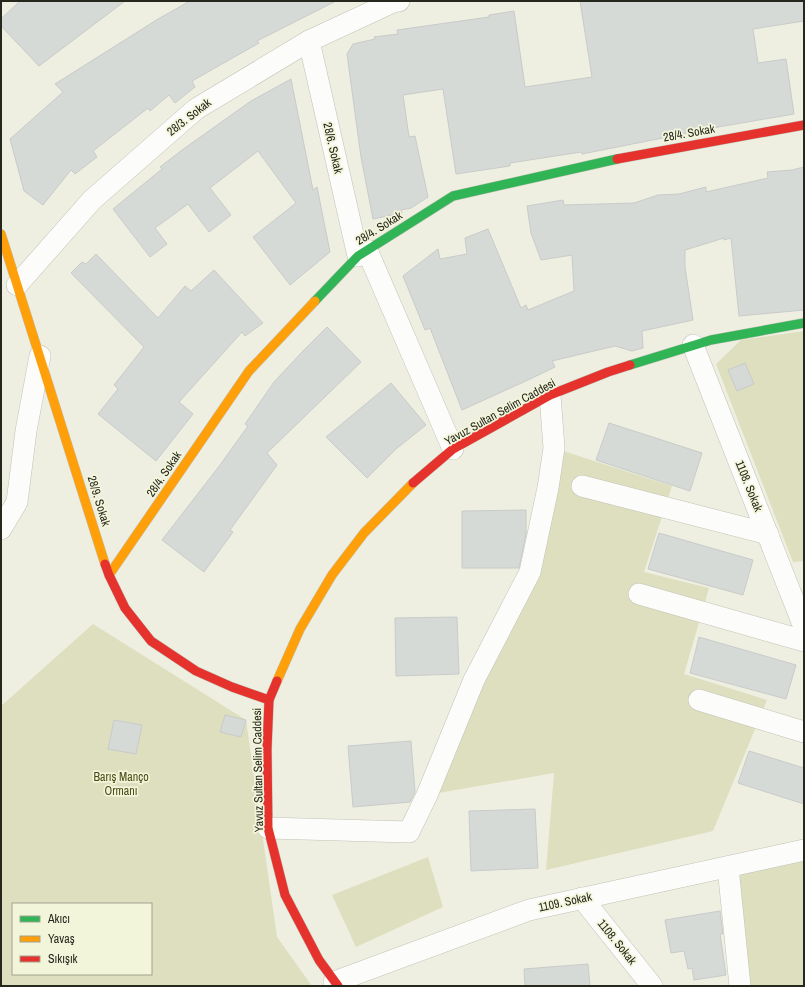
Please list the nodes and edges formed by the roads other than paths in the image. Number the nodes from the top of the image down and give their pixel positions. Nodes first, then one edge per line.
1 (395, 1) edge
2 (309, 41) junction
3 (804, 125) edge
4 (1, 234) edge
5 (362, 253) junction
6 (17, 285) junction
7 (804, 323) edge
8 (693, 345) junction
9 (40, 356) junction
10 (550, 395) junction
11 (453, 449) junction
12 (582, 486) dead end
13 (1, 530) edge
14 (768, 534) junction
15 (109, 575) junction
16 (640, 594) dead end
17 (804, 627) edge
18 (804, 641) edge
19 (269, 700) junction
20 (699, 700) dead end
21 (804, 732) edge
22 (268, 828) junction
23 (804, 850) edge
24 (728, 867) junction
25 (582, 898) junction
26 (336, 984) edge
27 (652, 986) edge
28 (740, 986) edge

1 - 2 street, 28/3. Sokak
2 - 5 street, 28/6. Sokak
2 - 6 street, 28/3. Sokak
3 - 5 street, 28/4. Sokak
4 - 6 street, 28/9. Sokak
5 - 11 street, 28/6. Sokak
5 - 15 street, 28/4. Sokak
6 - 9 street, 28/9. Sokak
7 - 8 street, Yavuz Sultan Selim Caddesi
8 - 10 street, Yavuz Sultan Selim Caddesi
8 - 14 street, 1108. Sokak
9 - 13 street
9 - 15 street, 28/9. Sokak
10 - 11 street, Yavuz Sultan Selim Caddesi
10 - 22 street
11 - 19 street, Yavuz Sultan Selim Caddesi
12 - 14 street
14 - 17 street, 1108. Sokak
15 - 19 street, 28/9. Sokak
16 - 18 street
19 - 22 street, Yavuz Sultan Selim Caddesi
20 - 21 street
22 - 26 street, Yavuz Sultan Selim Caddesi
23 - 24 street, 1109. Sokak
24 - 25 street, 1109. Sokak
24 - 28 street
25 - 26 street, 1109. Sokak
25 - 27 street, 1108. Sokak

